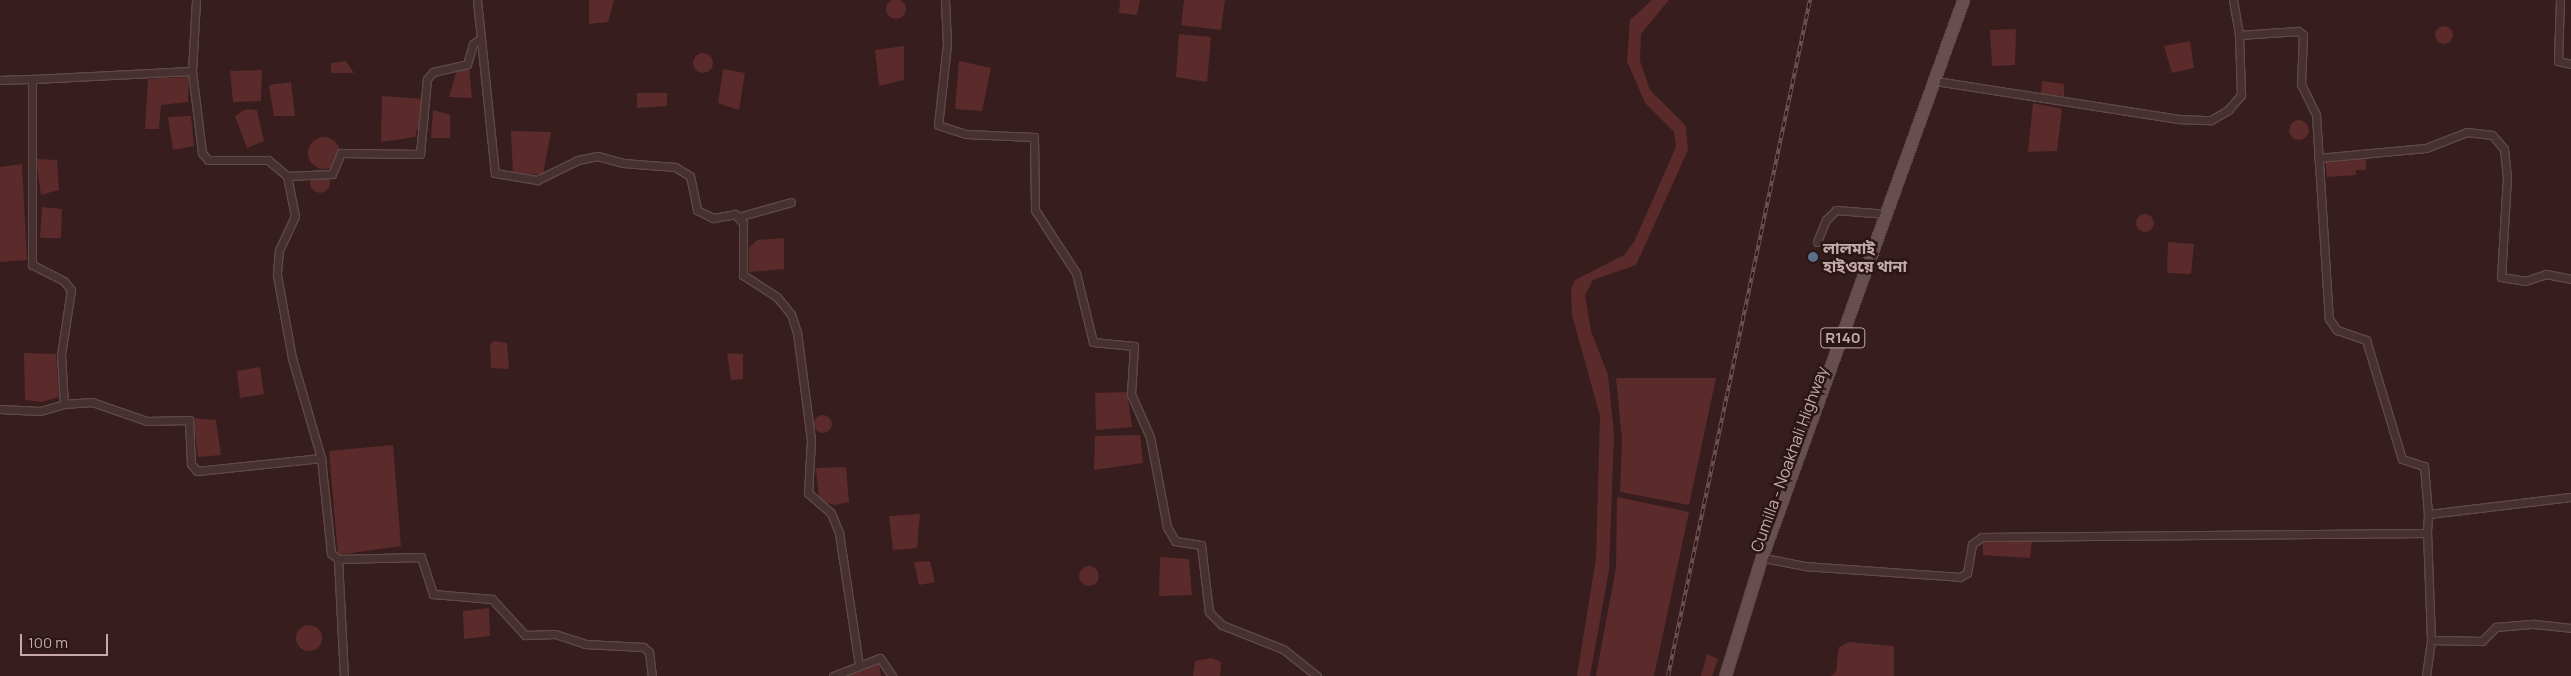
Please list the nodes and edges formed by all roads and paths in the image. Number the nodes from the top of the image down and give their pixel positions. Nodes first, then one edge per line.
1 (196, 0) edge
2 (477, 0) edge
3 (945, 0) edge
4 (1963, 0) edge
5 (1971, 0) edge
6 (2233, 0) edge
7 (2560, 0) edge
8 (2239, 36) junction
9 (481, 38) junction
10 (2571, 64) edge
11 (192, 71) junction
12 (32, 79) junction
13 (0, 80) edge
14 (1942, 82) junction
15 (2318, 158) junction
16 (287, 176) junction
17 (791, 202) dead end
18 (1887, 214) junction
19 (738, 217) junction
20 (1817, 242) dead end
21 (2571, 279) edge
22 (64, 404) junction
23 (0, 408) edge
24 (320, 458) junction
25 (1792, 486) junction
26 (2571, 497) edge
27 (2428, 514) junction
28 (2427, 533) junction
29 (338, 559) junction
30 (1769, 559) junction
31 (2571, 628) edge
32 (2431, 640) junction
33 (859, 665) junction
34 (344, 676) edge
35 (652, 676) edge
36 (833, 676) edge
37 (892, 676) edge
38 (1317, 676) edge
39 (1725, 676) edge
40 (1733, 676) edge
41 (2426, 676) edge

1 - 11 street
2 - 9 street
3 - 38 street
4 - 18 main road, R140
5 - 14 main road, Cumilla - Noakhali Highway / R140
6 - 8 street
7 - 10 street
8 - 14 street
8 - 15 street
9 - 16 street
9 - 19 street
11 - 12 street
11 - 16 street
12 - 13 street
12 - 22 street
14 - 25 main road, Cumilla - Noakhali Highway / R140
15 - 21 street
15 - 27 street
16 - 24 street
17 - 19 street
18 - 20 street
18 - 25 main road, R140
19 - 33 street
22 - 23 street
22 - 24 street
24 - 29 street
25 - 30 main road, Cumilla - Noakhali Highway / R140
25 - 39 main road, R140
26 - 27 street
27 - 28 street
28 - 30 street
28 - 32 street
29 - 34 street
29 - 35 street
30 - 40 main road, Cumilla - Noakhali Highway / R140
31 - 32 street
32 - 41 street
33 - 36 street
33 - 37 street

